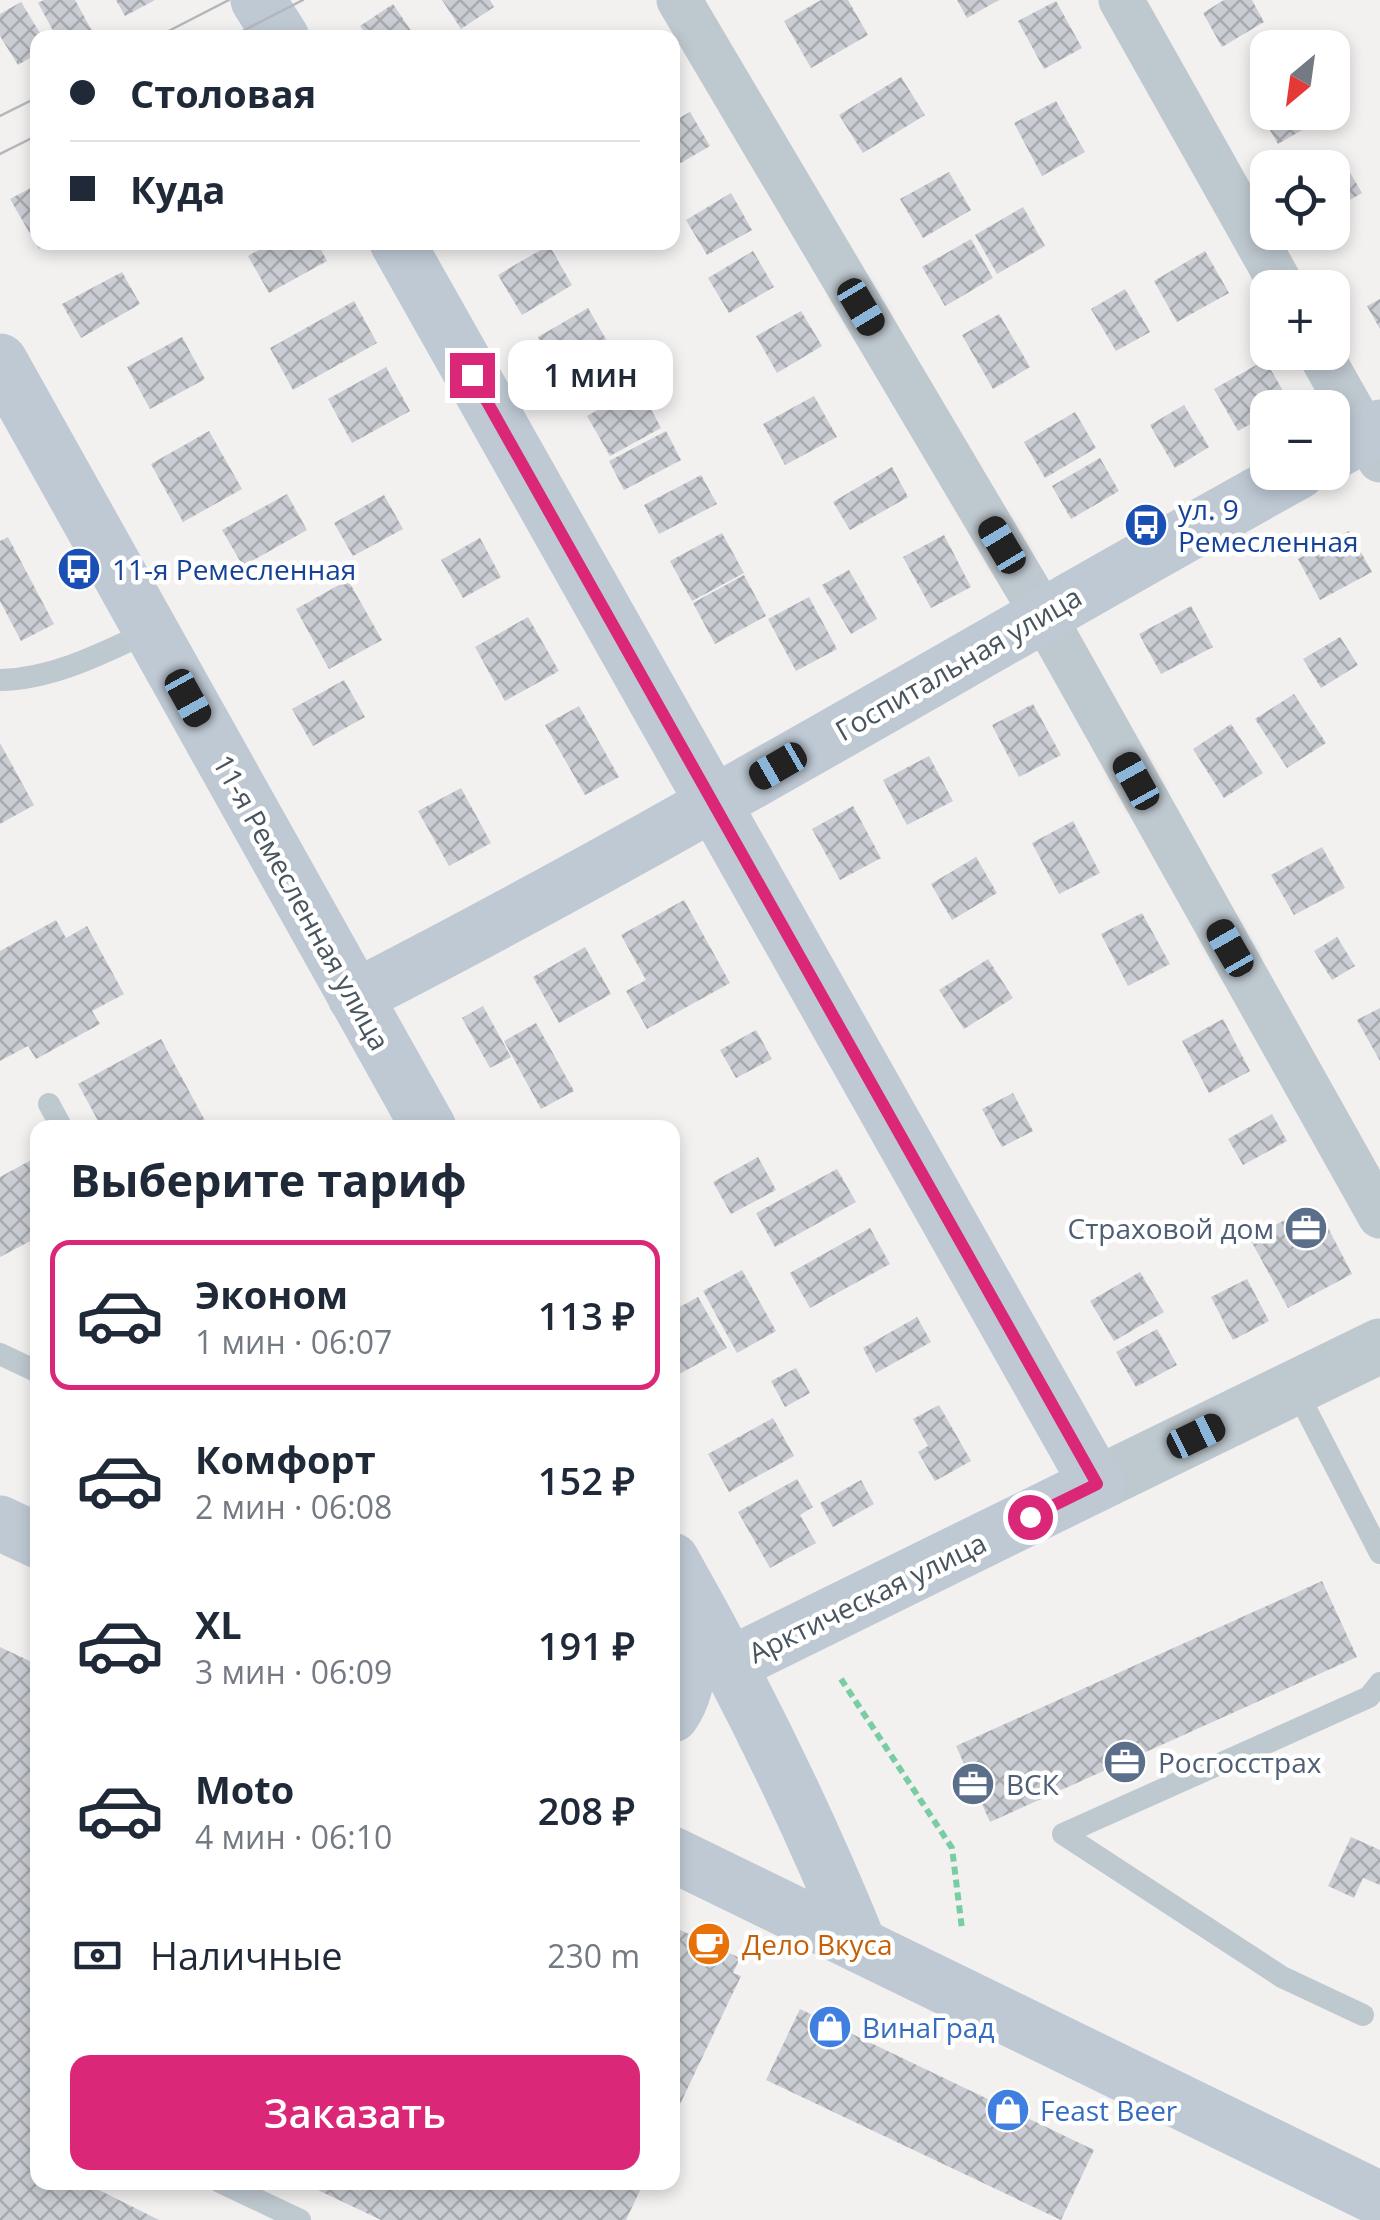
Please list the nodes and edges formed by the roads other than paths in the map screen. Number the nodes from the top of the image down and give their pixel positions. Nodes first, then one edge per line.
1 (258, 0) edge
2 (679, 0) edge
3 (1121, 0) edge
4 (277, 30) edge
5 (402, 250) edge
6 (1273, 270) edge
7 (0, 361) edge
8 (1329, 370) edge
9 (1365, 444) edge
10 (1266, 490) edge
11 (1042, 614) junction
12 (150, 631) junction
13 (0, 680) edge
14 (712, 804) junction
15 (355, 997) junction
16 (49, 1104) dead end
17 (58, 1120) edge
18 (424, 1120) edge
19 (1380, 1216) edge
20 (1380, 1346) edge
21 (0, 1354) edge
22 (30, 1368) edge
23 (1295, 1388) junction
24 (1097, 1484) junction
25 (0, 1523) edge
26 (30, 1537) edge
27 (1380, 1554) edge
28 (680, 1573) edge
29 (680, 1589) edge
30 (730, 1664) junction
31 (1380, 1683) edge
32 (680, 1704) edge
33 (680, 1858) edge
34 (860, 1946) junction
35 (1363, 2015) dead end
36 (237, 2190) edge
37 (1380, 2200) edge
38 (300, 2220) edge

1 - 4 main road
2 - 11 street
3 - 6 street
5 - 14 main road
7 - 12 main road, 11-я Ремесленная улица
8 - 9 street
10 - 11 main road, Госпитальная улица
11 - 14 main road, Госпитальная улица
11 - 19 street
12 - 13 lane
12 - 15 main road, 11-я Ремесленная улица
14 - 15 main road, Госпитальная улица
14 - 24 main road
15 - 18 main road, 11-я Ремесленная улица
16 - 17 lane
20 - 23 street, Арктическая улица
21 - 22 lane
23 - 24 street, Арктическая улица
23 - 27 lane
24 - 30 main road, Арктическая улица
25 - 26 main road
28 - 30 main road
29 - 32 main road
30 - 34 main road
31 - 35 lane
33 - 34 main road
34 - 37 main road
36 - 38 lane

